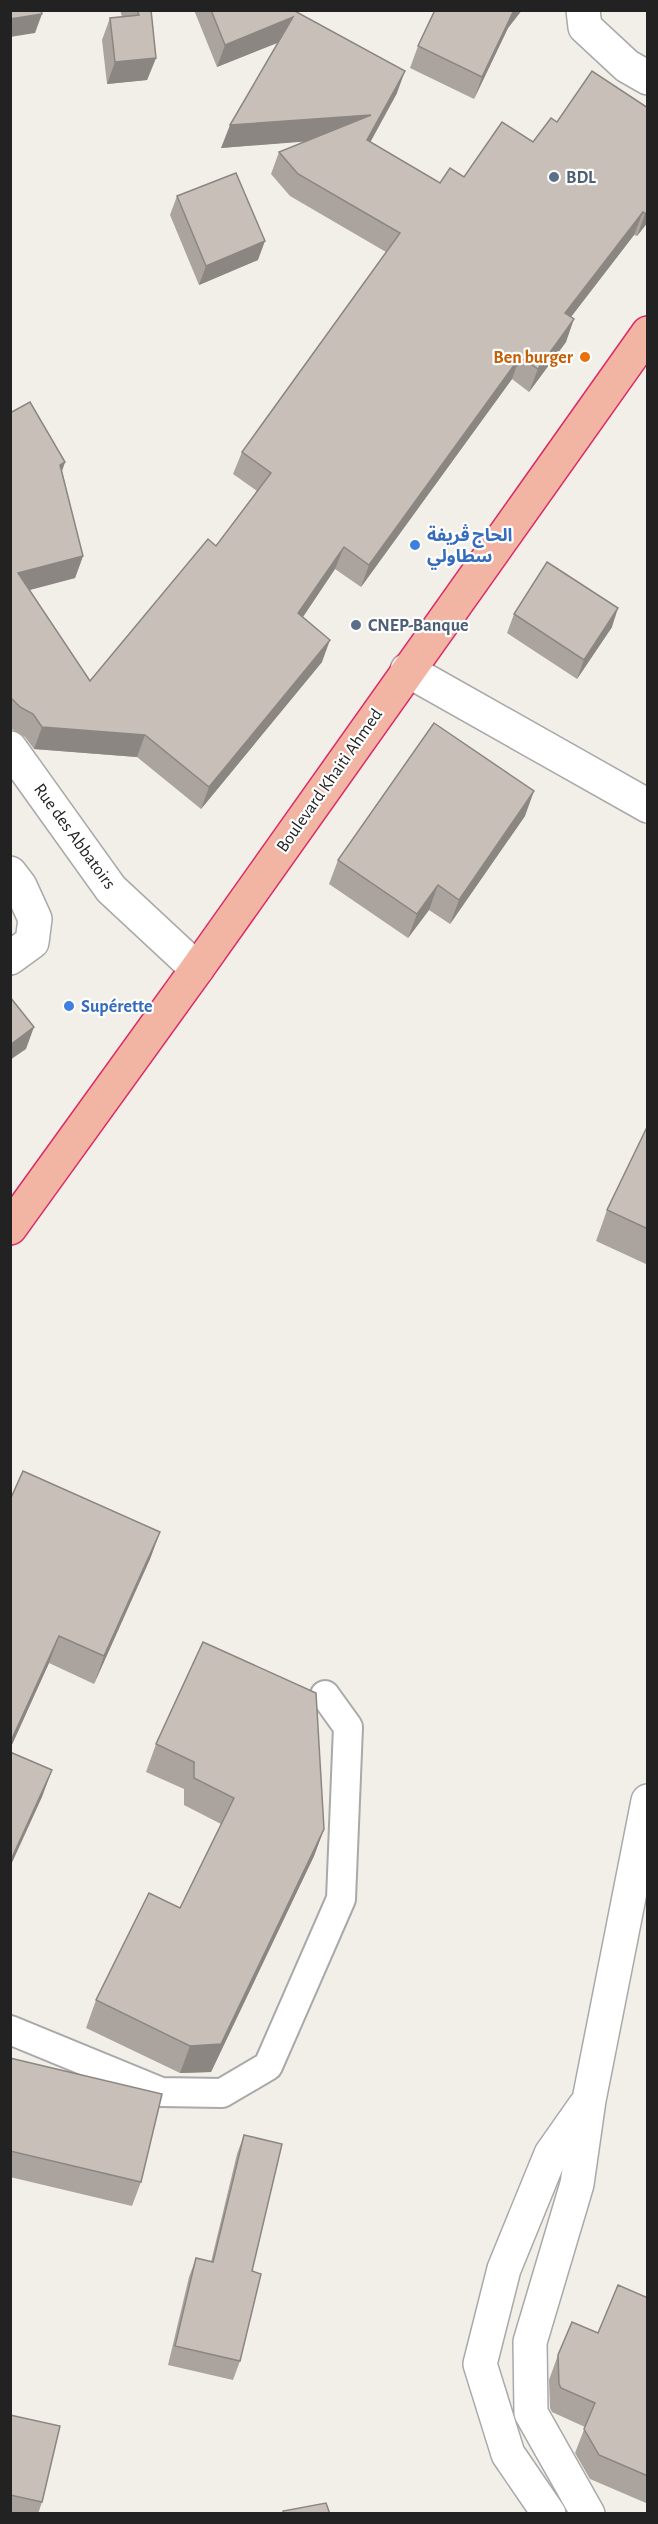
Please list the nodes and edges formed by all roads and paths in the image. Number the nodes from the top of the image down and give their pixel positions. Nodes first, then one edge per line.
1 (583, 10) edge
2 (648, 78) edge
3 (648, 333) edge
4 (407, 670) junction
5 (10, 748) edge
6 (648, 806) edge
7 (10, 873) edge
8 (10, 958) edge
9 (197, 969) junction
10 (10, 1228) edge
11 (325, 1695) dead end
12 (648, 1800) edge
13 (10, 2030) edge
14 (589, 2100) junction
15 (549, 2514) edge
16 (588, 2514) edge

1 - 2 street
3 - 4 highway, Boulevard Khaiti Ahmed
4 - 6 street
4 - 9 highway, Boulevard Khaiti Ahmed
5 - 9 street, Rue des Abbatoirs
7 - 8 street
9 - 10 highway, Boulevard Khaiti Ahmed
11 - 13 lane
12 - 14 street
14 - 15 street
14 - 16 street

